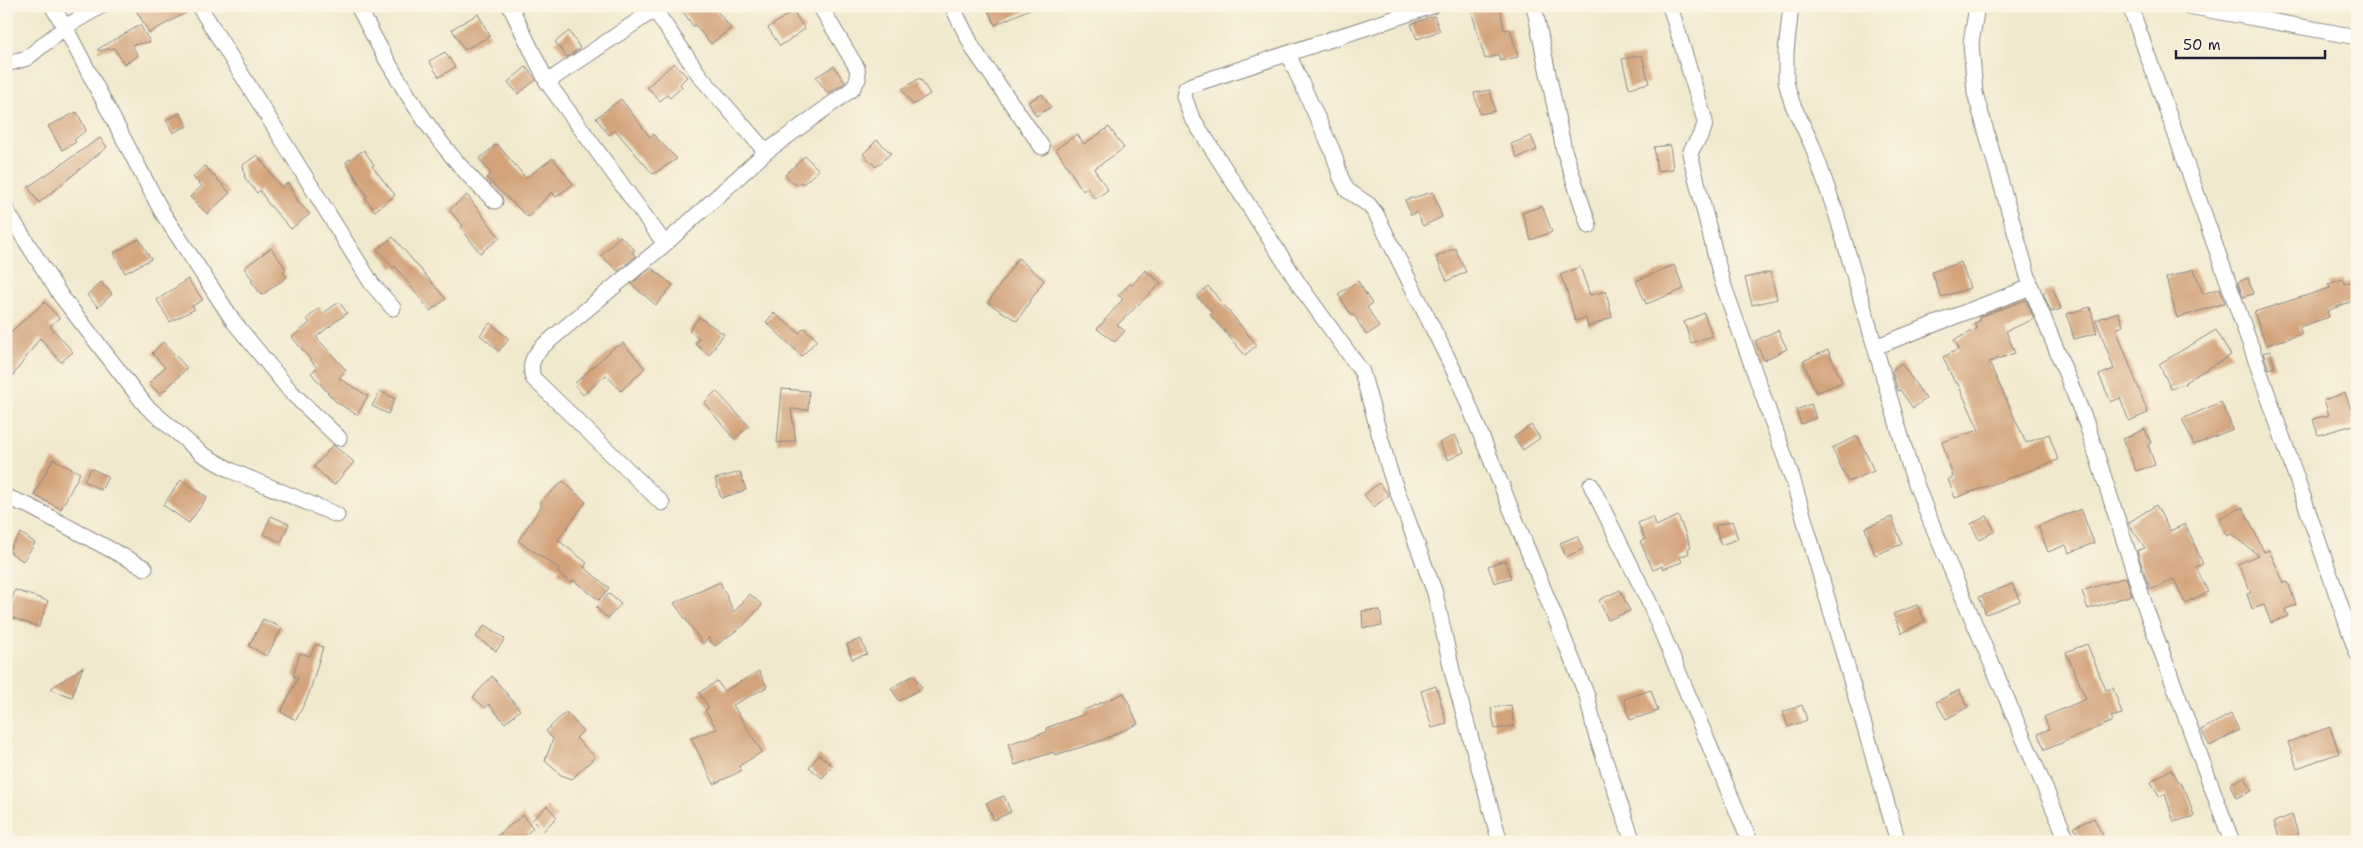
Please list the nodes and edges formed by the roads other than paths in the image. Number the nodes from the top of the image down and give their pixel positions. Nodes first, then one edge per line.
1 (52, 6) edge
2 (101, 6) edge
3 (198, 6) edge
4 (358, 6) edge
5 (510, 6) edge
6 (820, 6) edge
7 (952, 6) edge
8 (1432, 6) edge
9 (1534, 6) edge
10 (1670, 6) edge
11 (1791, 6) edge
12 (1976, 6) edge
13 (2130, 6) edge
14 (2188, 6) edge
15 (653, 8) edge
16 (65, 27) junction
17 (2357, 37) edge
18 (1288, 54) junction
19 (6, 64) edge
20 (547, 82) junction
21 (1042, 147) dead end
22 (766, 152) junction
23 (494, 201) dead end
24 (6, 210) edge
25 (1589, 226) dead end
26 (665, 244) junction
27 (2032, 287) junction
28 (393, 308) dead end
29 (1875, 347) junction
30 (339, 438) dead end
31 (1591, 485) dead end
32 (6, 497) edge
33 (662, 503) dead end
34 (337, 515) dead end
35 (145, 568) dead end
36 (2357, 653) edge
37 (1500, 842) edge
38 (1633, 842) edge
39 (1750, 842) edge
40 (1898, 842) edge
41 (2068, 842) edge
42 (2232, 842) edge

1 - 16 street
2 - 16 street
3 - 28 street
4 - 23 street
5 - 20 street
6 - 22 street
7 - 21 street
8 - 18 street
9 - 25 street
10 - 40 street
11 - 29 street
12 - 27 street
13 - 36 street
14 - 17 street
15 - 20 street
15 - 22 street
16 - 19 street
16 - 30 street
18 - 37 street
18 - 38 street
20 - 26 street
22 - 26 street
24 - 34 street
26 - 33 street
27 - 29 street
27 - 42 street
29 - 41 street
31 - 39 street
32 - 35 street

